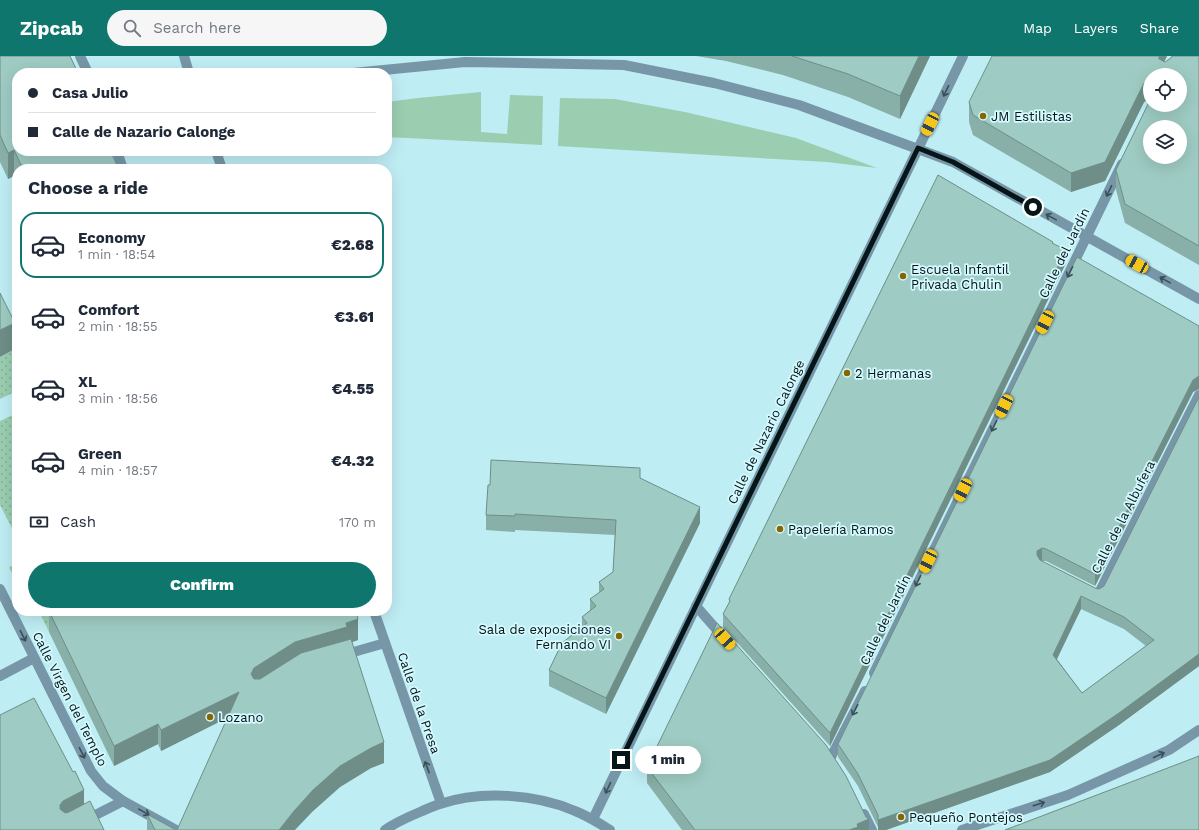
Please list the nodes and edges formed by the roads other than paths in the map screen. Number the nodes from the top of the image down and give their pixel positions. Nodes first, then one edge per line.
1 (80, 56) edge
2 (184, 56) edge
3 (963, 56) edge
4 (464, 59) edge
5 (625, 60) edge
6 (86, 68) edge
7 (188, 68) edge
8 (392, 68) edge
9 (918, 148) junction
10 (1127, 154) edge
11 (1087, 237) junction
12 (1199, 299) edge
13 (1199, 395) edge
14 (1084, 588) edge
15 (0, 589) edge
16 (696, 606) junction
17 (12, 613) edge
18 (13, 616) edge
19 (376, 616) edge
20 (385, 643) junction
21 (730, 645) edge
22 (337, 657) edge
23 (34, 658) junction
24 (0, 676) edge
25 (1199, 730) edge
26 (831, 757) edge
27 (123, 801) junction
28 (859, 802) edge
29 (441, 803) junction
30 (594, 819) junction
31 (66, 830) edge
32 (176, 830) edge
33 (385, 830) edge
34 (610, 830) edge
35 (872, 830) edge
36 (962, 830) edge

1 - 6 street
2 - 7 street
3 -> 9 street, Calle de Nazario Calonge
4 - 5 street
4 - 8 street
5 - 9 street
11 -> 9 street
9 - 16 street, Calle de Nazario Calonge
10 -> 11 street, Calle del Jardín
12 -> 11 street
11 -> 26 street, Calle del Jardín
13 - 14 street, Calle de la Albufera
15 -> 17 street, Calle Virgen del Templo
16 - 21 street
16 -> 30 street, Calle de Nazario Calonge
18 -> 23 street, Calle Virgen del Templo
19 - 20 street, Calle de la Presa
20 - 22 street
29 -> 20 street, Calle de la Presa
23 - 24 street
23 -> 27 street, Calle Virgen del Templo
36 -> 25 street
27 - 31 street
27 -> 32 street, Calle Virgen del Templo
28 - 35 street
29 - 30 street
29 - 33 street
30 - 34 street

